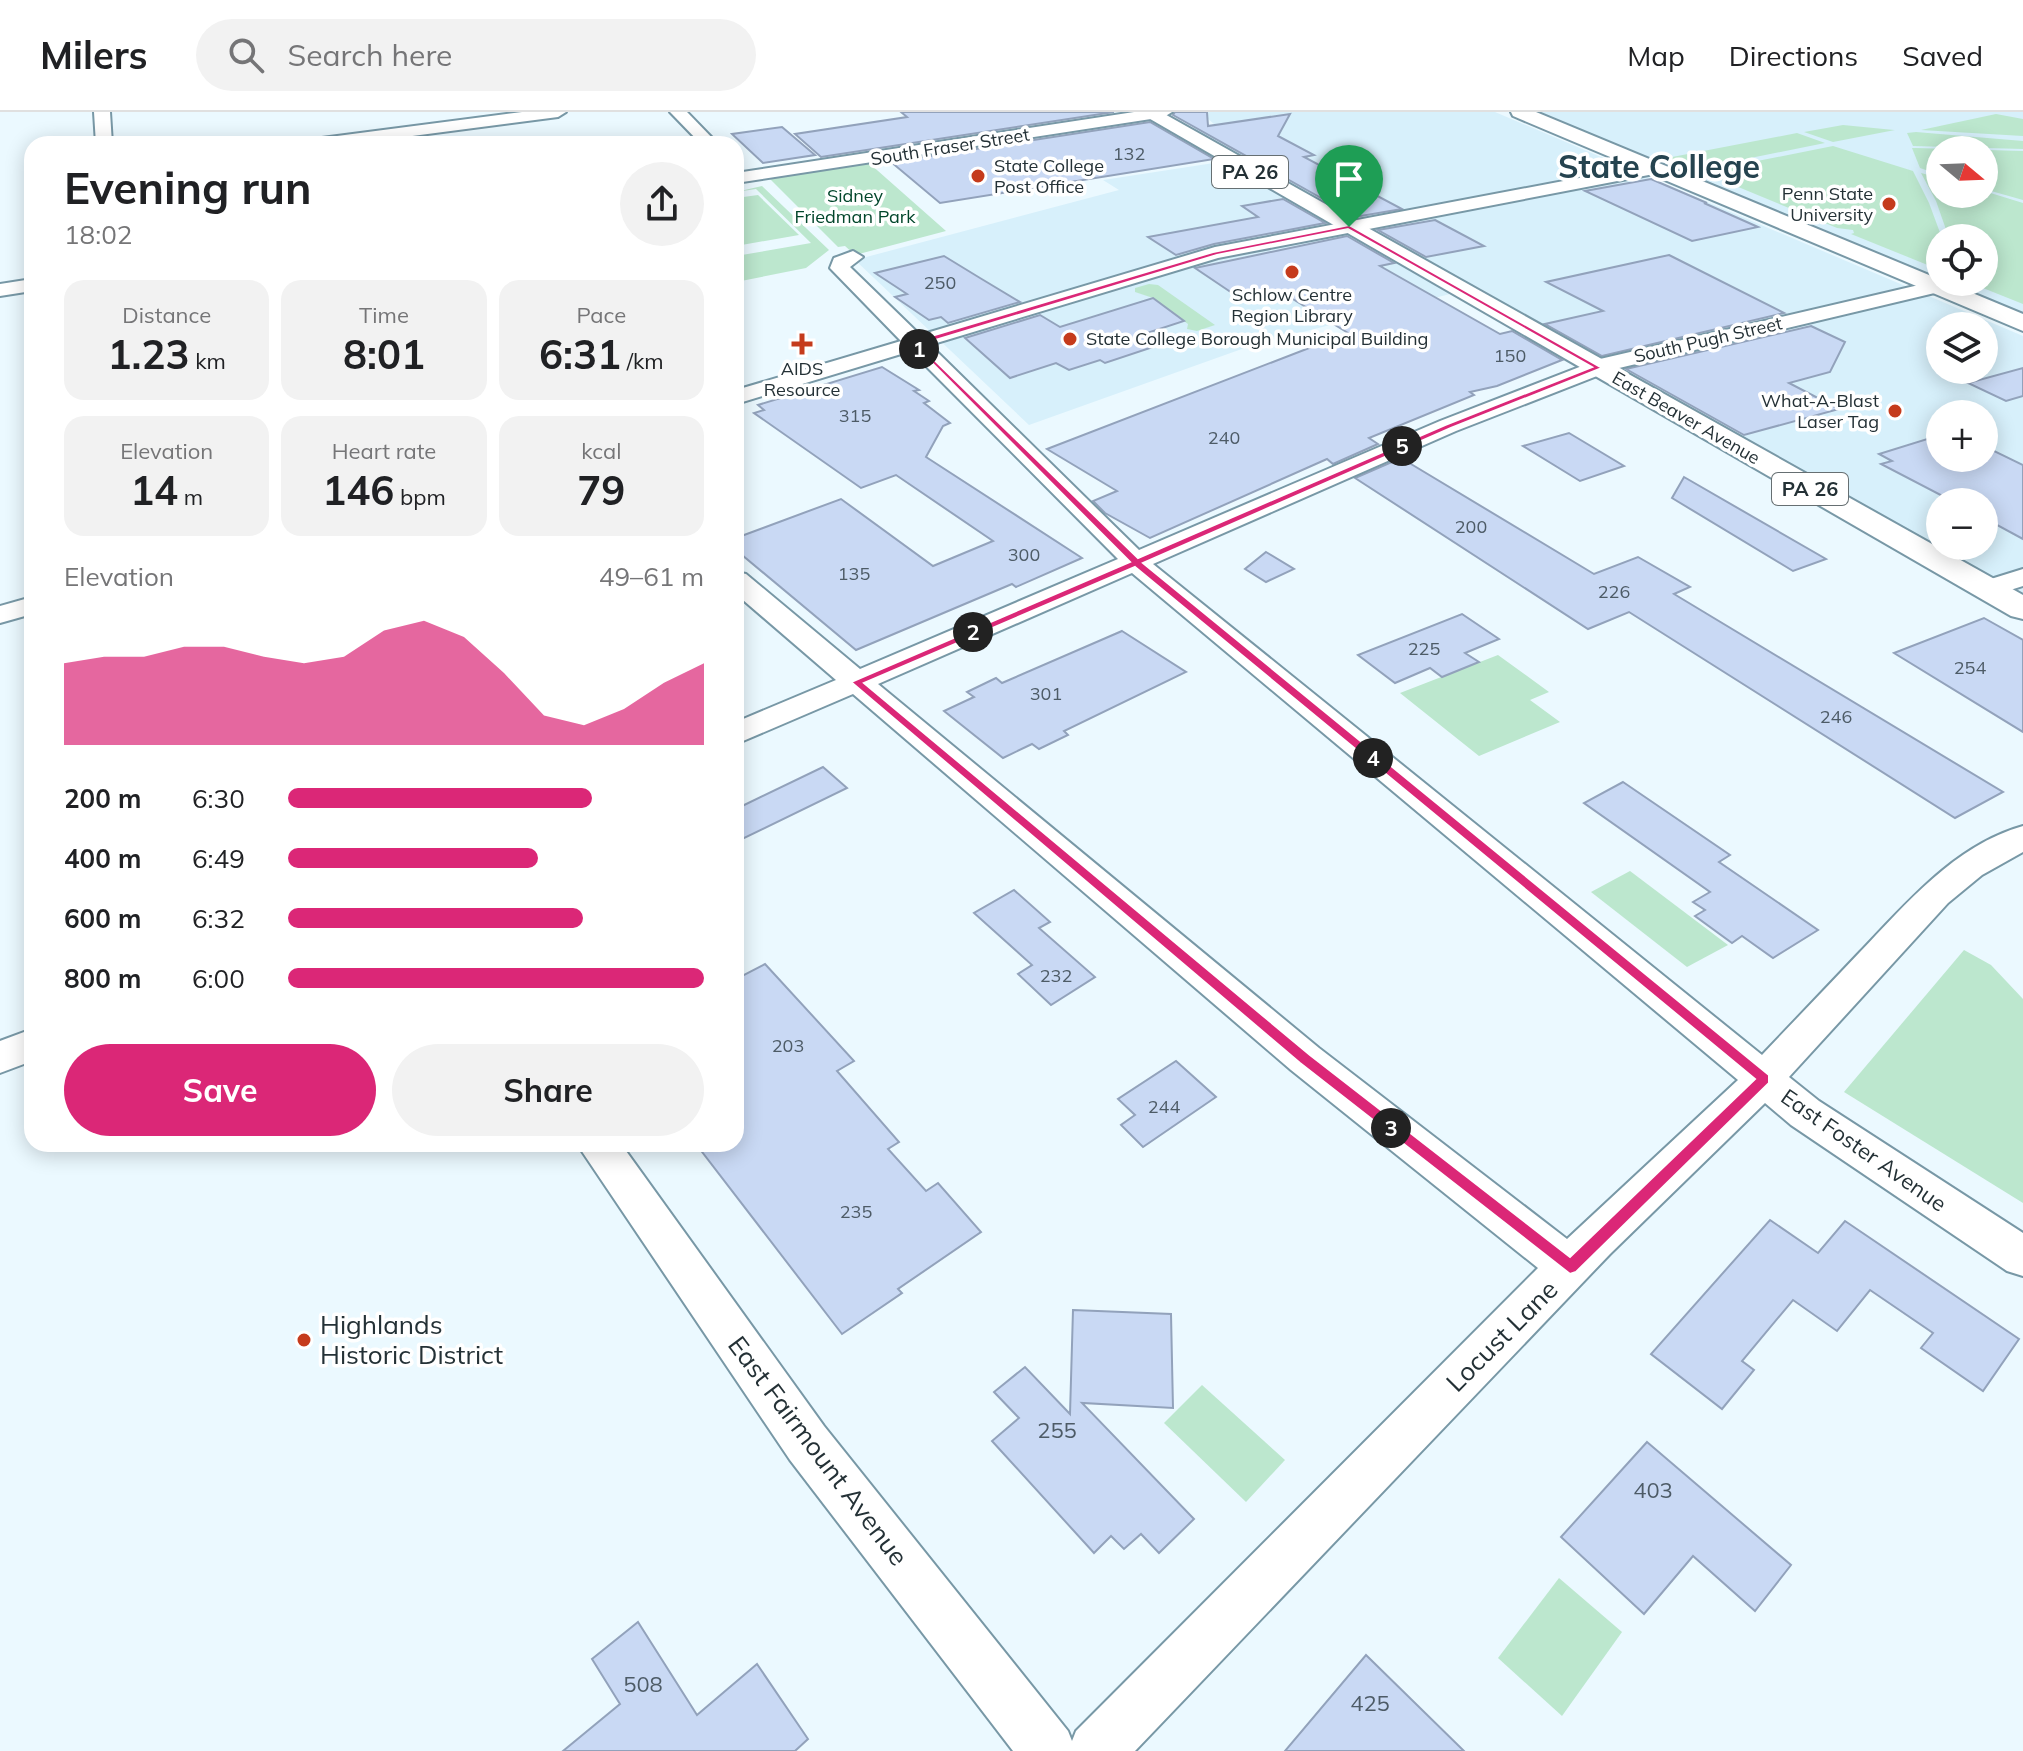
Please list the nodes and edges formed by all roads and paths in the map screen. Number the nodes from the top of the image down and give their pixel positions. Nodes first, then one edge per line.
1 (102, 112) edge
2 (558, 112) edge
3 (678, 112) edge
4 (1520, 112) edge
5 (1154, 113) edge
6 (374, 134) edge
7 (104, 136) edge
8 (702, 136) edge
9 (1653, 169) junction
10 (744, 174) edge
11 (1349, 227) junction
12 (853, 257) dead end
13 (1926, 283) edge
14 (24, 286) edge
15 (1926, 289) edge
16 (0, 290) edge
17 (1958, 296) edge
18 (2023, 323) edge
19 (914, 344) junction
20 (1598, 368) junction
21 (744, 395) edge
22 (1136, 563) junction
23 (2023, 577) edge
24 (744, 587) edge
25 (1988, 589) junction
26 (24, 608) edge
27 (2023, 609) edge
28 (0, 615) edge
29 (856, 682) junction
30 (744, 731) edge
31 (2023, 837) edge
32 (24, 1048) edge
33 (0, 1058) edge
34 (1764, 1079) junction
35 (604, 1152) edge
36 (2023, 1257) edge
37 (1570, 1267) junction
38 (1048, 1751) edge
39 (1096, 1751) edge

1 - 7 street
2 - 6 street
3 - 8 street
4 - 9 main road
5 - 10 street, South Fraser Street
5 - 11 main road, PA 26
9 - 11 street
9 - 13 main road
11 - 19 street
11 - 20 main road, East Beaver Avenue / PA 26
12 - 19 street, East Foster Avenue
14 - 16 street
15 - 20 street, South Pugh Street
17 - 18 main road
19 - 21 street
19 - 22 street, East Foster Avenue
20 - 22 street, South Pugh Street
20 - 25 main road, East Beaver Avenue / PA 26
22 - 29 street, South Pugh Street
22 - 34 street, East Foster Avenue
23 - 25 street
24 - 29 street
25 - 27 main road, East Beaver Avenue / PA 26
26 - 28 street
29 - 30 street, South Pugh Street
29 - 37 street
31 - 34 street, Locust Lane
32 - 33 street
34 - 36 street, East Foster Avenue
34 - 37 street, Locust Lane
35 - 38 street, East Fairmount Avenue
37 - 39 street, Locust Lane

